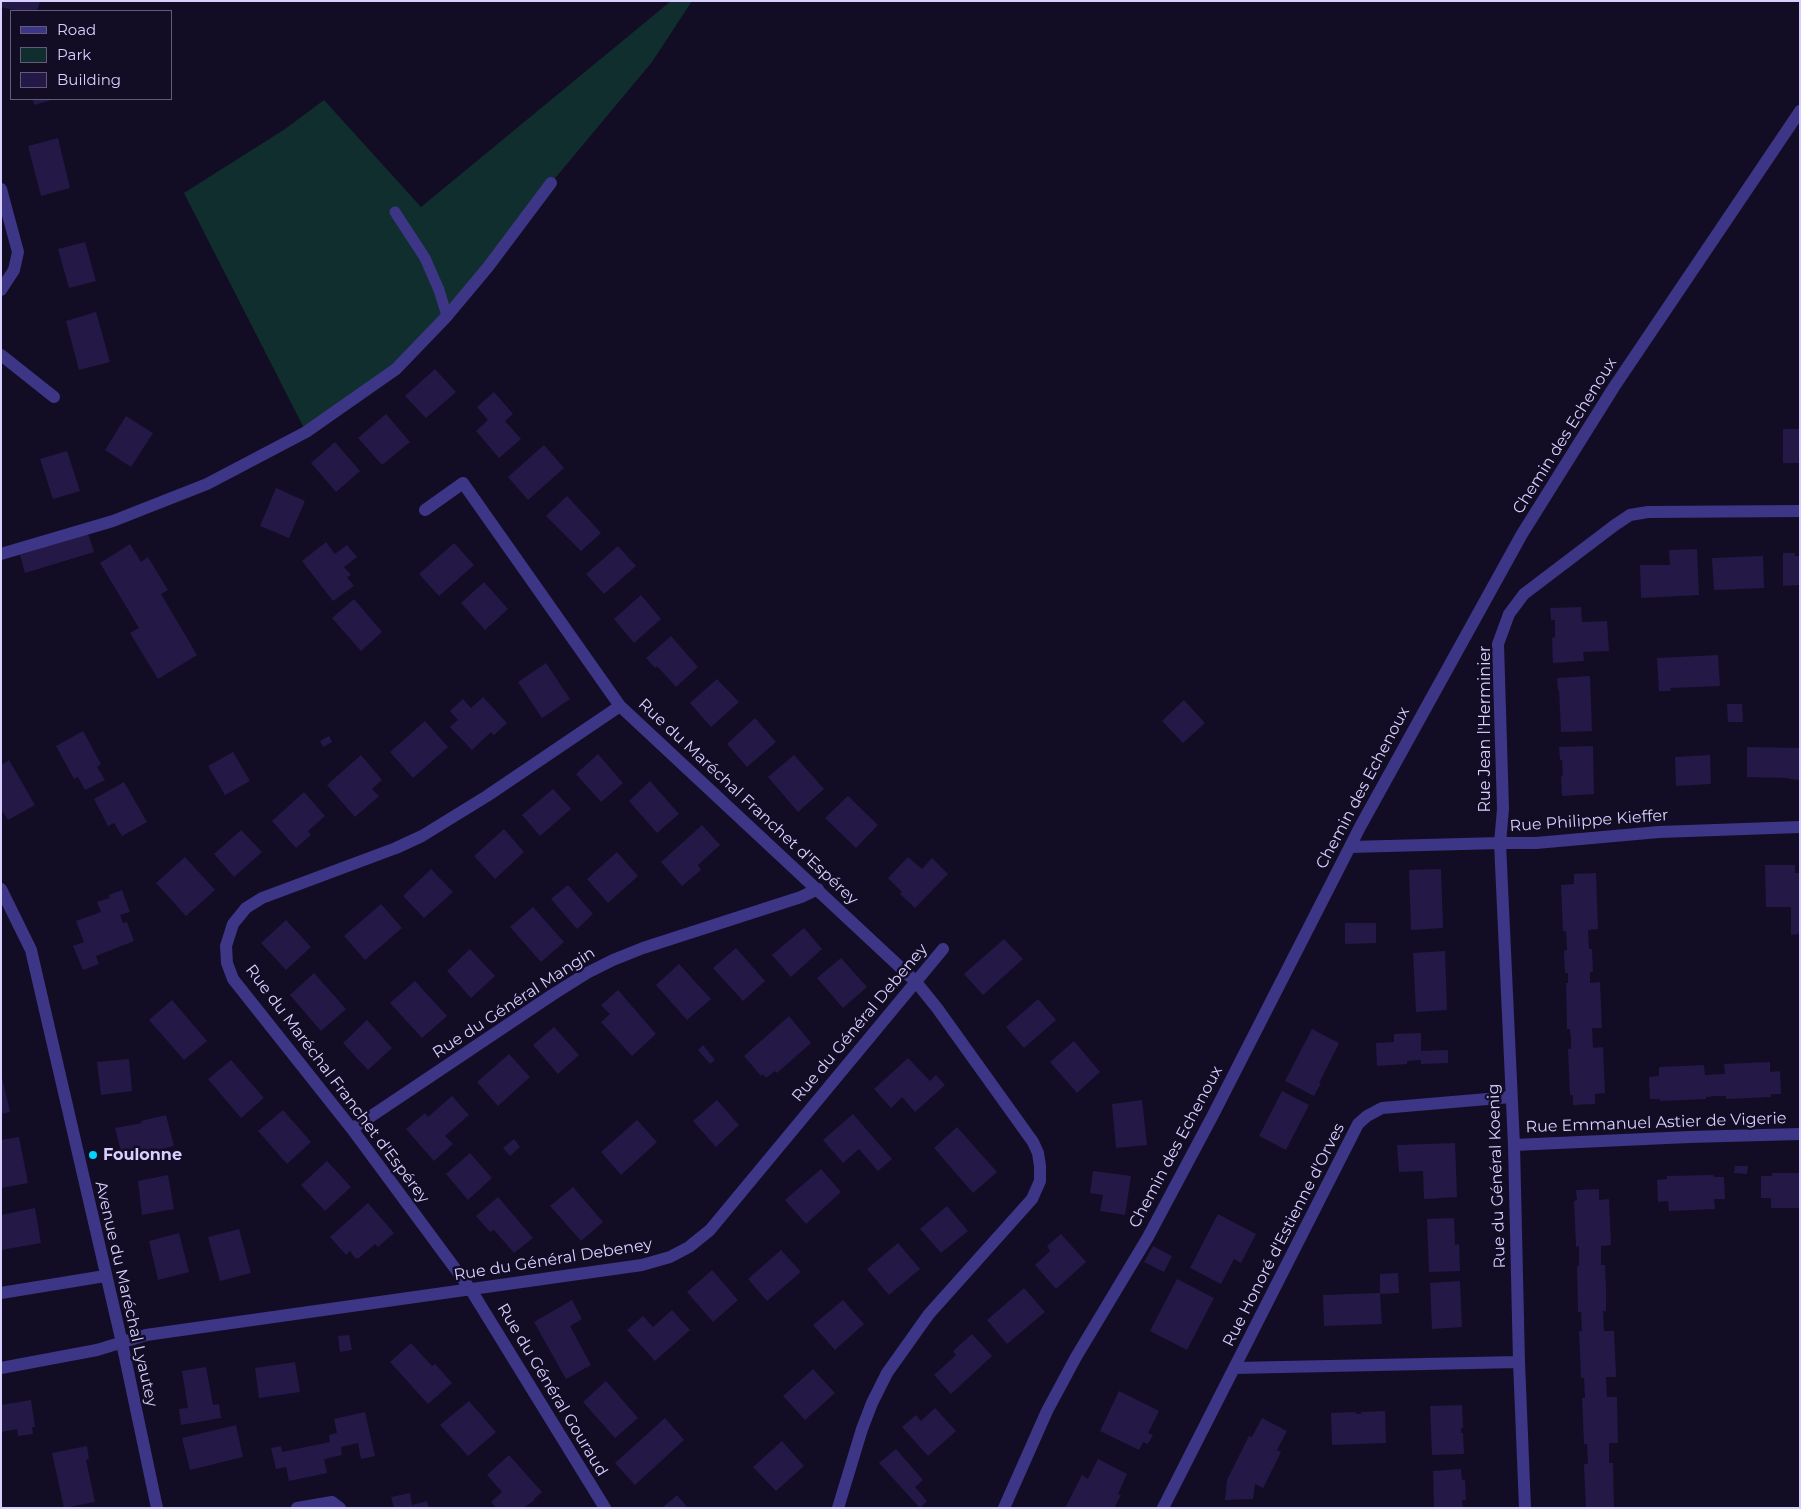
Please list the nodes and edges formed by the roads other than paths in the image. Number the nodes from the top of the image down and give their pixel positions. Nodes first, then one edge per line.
1 (1800, 111) edge
2 (551, 183) dead end
3 (1, 189) edge
4 (394, 212) dead end
5 (1, 290) edge
6 (447, 316) junction
7 (1, 355) edge
8 (54, 397) dead end
9 (425, 510) dead end
10 (1800, 511) edge
11 (1, 554) edge
12 (620, 706) junction
13 (1800, 827) edge
14 (1500, 843) junction
15 (1350, 847) junction
16 (1, 889) edge
17 (818, 889) junction
18 (942, 949) dead end
19 (916, 982) junction
20 (1511, 1097) junction
21 (352, 1129) junction
22 (1800, 1134) edge
23 (1514, 1145) junction
24 (105, 1276) junction
25 (471, 1290) junction
26 (1, 1294) edge
27 (122, 1343) junction
28 (1519, 1362) junction
29 (1, 1368) edge
30 (1235, 1368) junction
31 (157, 1508) edge
32 (297, 1508) edge
33 (340, 1508) edge
34 (605, 1508) edge
35 (838, 1508) edge
36 (1004, 1508) edge
37 (1163, 1508) edge
38 (1526, 1508) edge

1 - 15 street, Chemin des Echenoux
2 - 6 street
3 - 5 street
4 - 6 lane
6 - 11 street
7 - 8 street
9 - 12 street
10 - 14 street, Rue Jean l'Herminier
12 - 17 street, Rue du Maréchal Franchet d'Espérey
12 - 21 street, Rue du Maréchal Franchet d'Espérey
13 - 14 street, Rue Philippe Kieffer
14 - 15 street, Rue Philippe Kieffer
14 - 20 street, Rue du Général Koenig
15 - 36 street, Chemin des Echenoux
16 - 24 street, Avenue du Maréchal Lyautey
17 - 19 street, Rue du Maréchal Franchet d'Espérey
17 - 21 street, Rue du Général Mangin
18 - 19 street, Rue du Général Debeney
19 - 25 street, Rue du Général Debeney
19 - 35 street
20 - 23 street, Rue du Général Koenig
20 - 30 street, Rue Honoré d'Estienne d'Orves
21 - 25 street, Rue du Maréchal Franchet d'Espérey
22 - 23 street, Rue Emmanuel Astier de Vigerie
23 - 28 street, Rue du Général Koenig
24 - 26 street
24 - 27 street, Avenue du Maréchal Lyautey
25 - 27 street, Rue du Général Debeney
25 - 34 street, Rue du Général Gouraud
27 - 29 street, Rue du Général Debeney
27 - 31 street, Avenue du Maréchal Lyautey
28 - 30 street, Rue Honoré d'Estienne d'Orves
28 - 38 street, Rue du Général Koenig
30 - 37 street, Rue Honoré d'Estienne d'Orves
32 - 33 street

